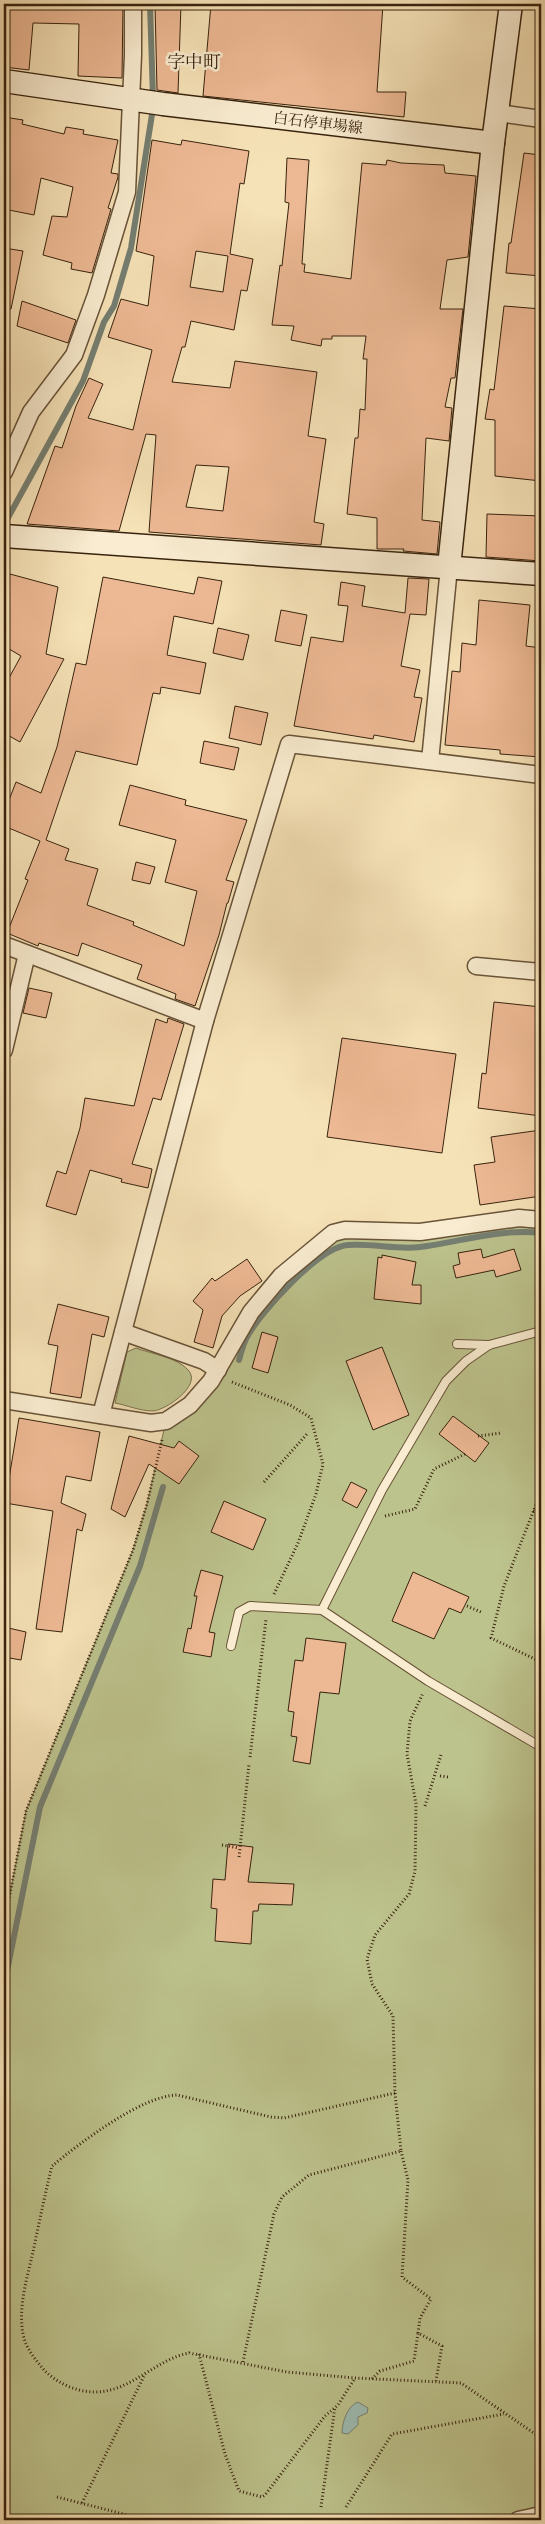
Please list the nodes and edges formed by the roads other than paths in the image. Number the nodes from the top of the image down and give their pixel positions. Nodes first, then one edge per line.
1 (133, 4) edge
2 (511, 4) edge
3 (4, 81) edge
4 (135, 100) junction
5 (498, 113) junction
6 (541, 119) edge
7 (493, 143) junction
8 (4, 472) edge
9 (5, 536) edge
10 (449, 567) junction
11 (541, 574) edge
12 (430, 761) junction
13 (541, 774) edge
14 (4, 945) edge
15 (27, 954) junction
16 (476, 966) dead end
17 (541, 972) edge
18 (205, 1021) junction
19 (4, 1050) edge
20 (541, 1220) edge
21 (541, 1331) edge
22 (123, 1332) junction
23 (457, 1344) dead end
24 (489, 1345) junction
25 (218, 1370) junction
26 (4, 1400) edge
27 (101, 1415) junction
28 (322, 1610) junction
29 (231, 1646) dead end
30 (541, 1746) edge
31 (541, 2515) edge
32 (518, 2520) edge

1 - 4 street
2 - 5 street
3 - 4 street, 白石停車場線
4 - 7 street, 白石停車場線
4 - 8 street
5 - 6 street
5 - 7 street
7 - 10 street
9 - 10 street
10 - 11 street
10 - 12 street
12 - 13 street
12 - 18 street
14 - 15 street
15 - 18 street
15 - 19 street
16 - 17 street
18 - 22 street
20 - 25 street
21 - 24 lane
22 - 25 street
22 - 27 street
23 - 24 lane
24 - 28 lane
25 - 27 street
26 - 27 street
28 - 29 lane
28 - 30 lane
31 - 32 street

